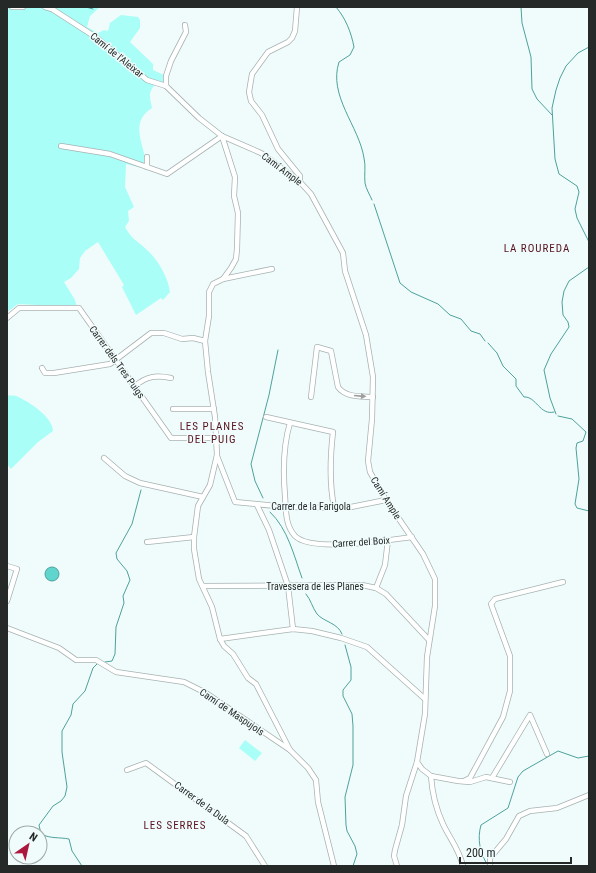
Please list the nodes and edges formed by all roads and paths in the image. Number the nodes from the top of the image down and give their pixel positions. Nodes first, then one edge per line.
1 (12, 7) edge
2 (23, 7) edge
3 (45, 7) edge
4 (297, 7) edge
5 (187, 26) dead end
6 (166, 86) junction
7 (222, 136) junction
8 (61, 146) dead end
9 (147, 157) dead end
10 (147, 167) junction
11 (300, 182) junction
12 (272, 269) dead end
13 (223, 279) junction
14 (7, 318) edge
15 (206, 341) junction
16 (117, 360) junction
17 (42, 368) dead end
18 (171, 378) dead end
19 (135, 386) junction
20 (312, 396) dead end
21 (373, 397) junction
22 (173, 409) dead end
23 (214, 409) junction
24 (266, 417) dead end
25 (290, 423) junction
26 (217, 443) junction
27 (217, 455) junction
28 (104, 458) dead end
29 (203, 497) junction
30 (386, 500) junction
31 (257, 505) junction
32 (286, 507) junction
33 (334, 507) junction
34 (194, 537) junction
35 (412, 537) junction
36 (388, 540) junction
37 (147, 542) dead end
38 (7, 566) edge
39 (563, 582) dead end
40 (203, 586) junction
41 (288, 586) junction
42 (376, 588) junction
43 (7, 601) edge
44 (7, 628) edge
45 (293, 629) junction
46 (220, 639) junction
47 (429, 640) junction
48 (425, 699) dead end
49 (290, 750) junction
50 (547, 754) dead end
51 (417, 762) junction
52 (127, 770) dead end
53 (432, 776) junction
54 (492, 778) junction
55 (462, 781) junction
56 (510, 782) dead end
57 (589, 795) edge
58 (264, 866) edge
59 (334, 866) edge
60 (397, 866) edge
61 (463, 866) edge
62 (490, 866) edge

1 - 2 street
3 - 6 street, Camí de l'Aleixar
4 - 11 street
5 - 6 street
6 - 7 street, Camí de l'Aleixar
7 - 10 street
7 - 11 street, Camí Ample
7 - 13 street
8 - 10 street
9 - 10 street
11 - 21 street, Camí Ample
12 - 13 street
13 - 15 street
14 - 16 street, Carrer dels Tres Puigs
15 - 16 street
15 - 23 street
16 - 17 street
16 - 19 street, Carrer dels Tres Puigs
18 - 19 street
19 - 26 street, Carrer dels Tres Puigs
20 -> 21 street
21 - 30 street, Camí Ample
22 - 23 street
23 - 26 street
24 - 25 street
25 - 32 street, Carrer del Boix
25 - 33 street
26 - 27 street
27 - 29 street
27 - 31 street, Carrer de la Farigola
28 - 29 street
29 - 34 street
30 - 33 street, Carrer de la Farigola
30 - 35 street, Camí Ample
31 - 32 street, Carrer de la Farigola
31 - 41 street
32 - 33 street, Carrer de la Farigola
32 - 36 street, Carrer del Boix
34 - 37 street
34 - 40 street
35 - 36 street, Carrer del Boix
35 - 47 street, Camí Ample
36 - 42 street
38 - 43 street
39 - 55 street
40 - 41 street, Travessera de les Planes
40 - 46 street
41 - 42 street, Travessera de les Planes
41 - 45 street
42 - 47 street, Travessera de les Planes
44 - 49 street, Camí de Maspujols
45 - 46 street
45 - 48 street
46 - 49 street
47 - 51 street, Camí Ample
49 - 59 street, Camí de Maspujols
50 - 54 street
51 - 53 street
51 - 60 street, Camí Ample
52 - 58 street, Carrer de la Dula
53 - 55 street
53 - 61 street
54 - 55 street
54 - 56 street
57 - 62 street

